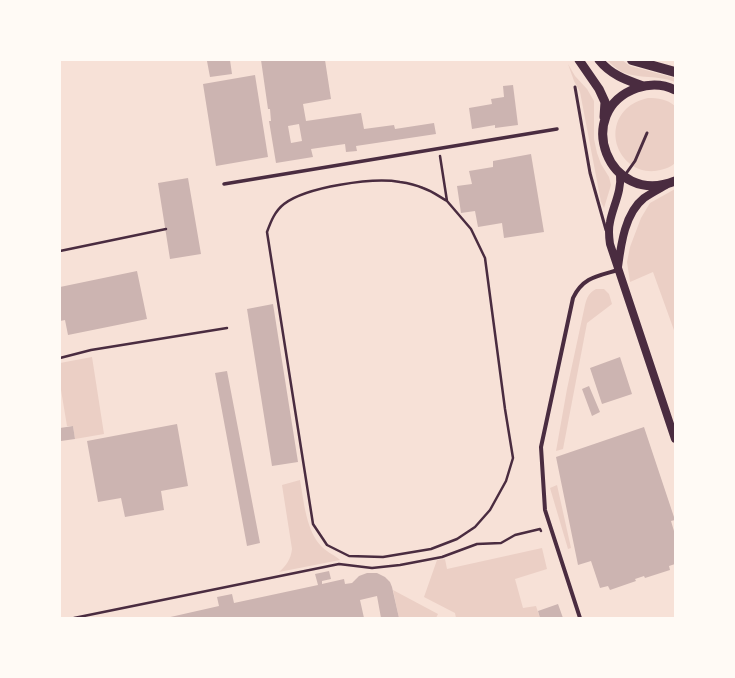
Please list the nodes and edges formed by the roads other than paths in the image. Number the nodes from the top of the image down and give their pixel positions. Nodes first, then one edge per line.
1 (578, 60) edge
2 (600, 60) edge
3 (632, 60) edge
4 (675, 72) edge
5 (643, 86) junction
6 (574, 87) dead end
7 (675, 90) edge
8 (604, 124) junction
9 (557, 130) dead end
10 (647, 133) dead end
11 (622, 175) junction
12 (675, 181) edge
13 (224, 184) dead end
14 (666, 185) junction
15 (610, 244) junction
16 (618, 270) junction
17 (675, 439) edge
18 (580, 618) edge

1 - 8 main road
2 - 5 main road
3 - 4 highway
5 - 7 main road
5 - 8 main road
6 - 15 lane
8 - 11 main road
9 - 13 street
10 - 11 lane
11 - 14 main road
11 - 15 main road
12 - 14 main road
14 - 16 main road
15 - 16 main road
16 - 17 main road
16 - 18 street

